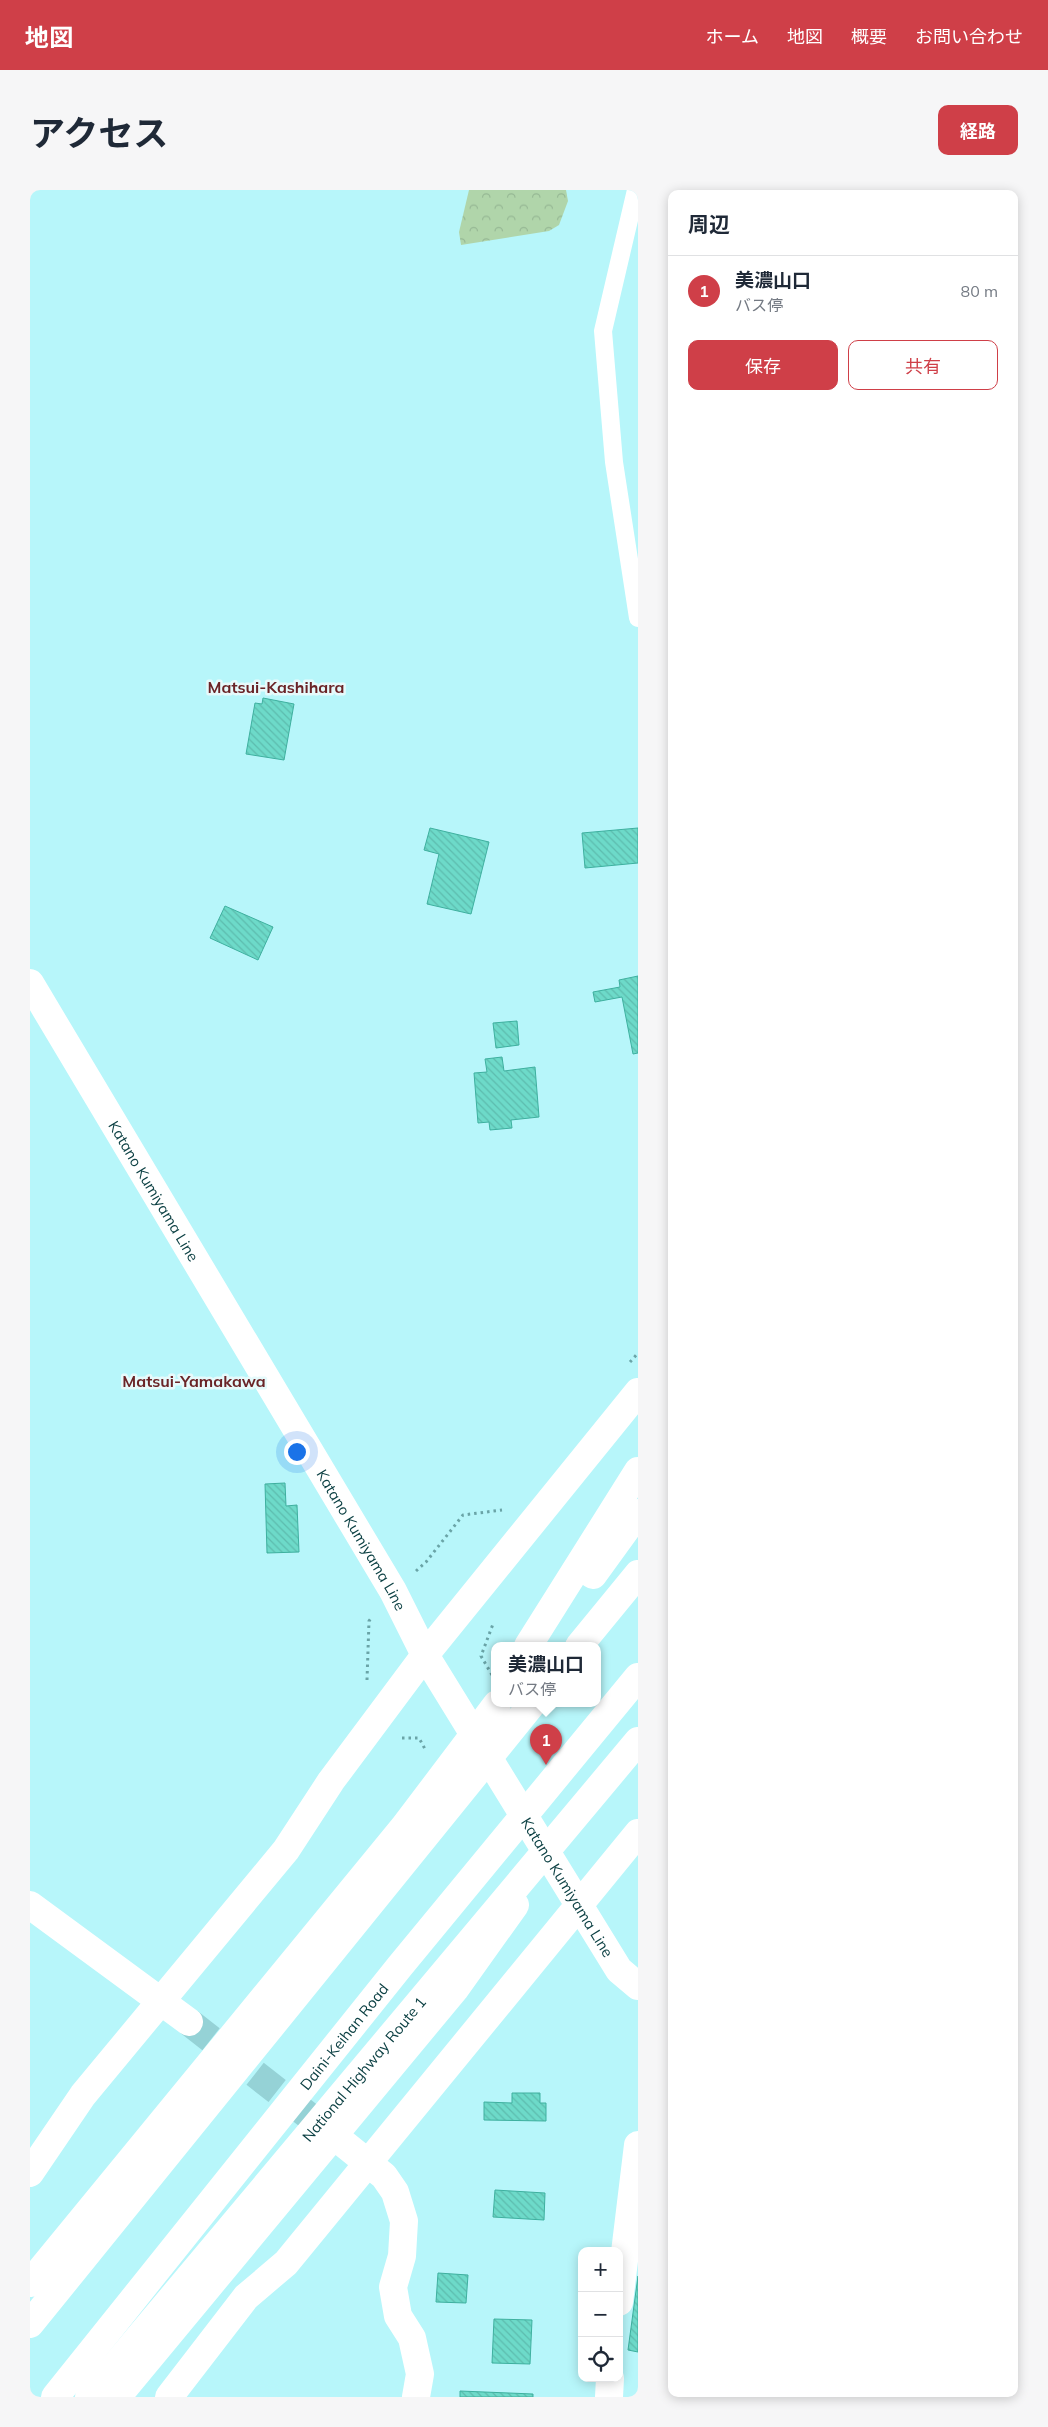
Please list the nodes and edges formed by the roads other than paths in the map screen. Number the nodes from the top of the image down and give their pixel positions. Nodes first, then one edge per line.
1 (636, 190) edge
2 (638, 618) edge
3 (32, 989) edge
4 (638, 1392) edge
5 (638, 1472) edge
6 (638, 1513) edge
7 (638, 1574) edge
8 (531, 1642) edge
9 (543, 1642) edge
10 (582, 1642) edge
11 (425, 1655) junction
12 (638, 1677) edge
13 (491, 1704) edge
14 (495, 1707) edge
15 (530, 1707) edge
16 (638, 1742) edge
17 (614, 1768) junction
18 (638, 1832) edge
19 (30, 1905) edge
20 (579, 1906) junction
21 (350, 1927) junction
22 (638, 1986) edge
23 (161, 2001) junction
24 (189, 2022) tunnel mouth
25 (343, 2143) tunnel mouth
26 (638, 2145) edge
27 (367, 2164) junction
28 (30, 2173) edge
29 (30, 2283) edge
30 (620, 2292) edge
31 (30, 2324) edge
32 (610, 2382) edge
33 (54, 2397) edge
34 (90, 2397) edge
35 (117, 2397) edge
36 (169, 2397) edge
37 (416, 2397) edge
38 (609, 2397) edge

1 - 2 lane
3 - 11 main road, Katano Kumiyama Line
4 - 11 main road
5 - 8 main road
6 - 9 main road
7 - 10 main road
11 - 20 main road, Katano Kumiyama Line
11 - 23 main road
12 - 33 main road, Daini-Keihan Road
13 - 21 main road
14 - 29 main road
15 - 21 main road
16 - 17 main road, National Highway Route 1
17 - 34 main road, National Highway Route 1
17 - 35 main road
18 - 20 main road
19 - 23 main road
20 - 22 main road, Katano Kumiyama Line
20 - 27 main road
21 - 31 main road
23 - 24 main road
23 - 28 main road
25 - 27 main road
26 - 30 main road
27 - 36 main road
27 - 37 main road
32 - 38 main road

